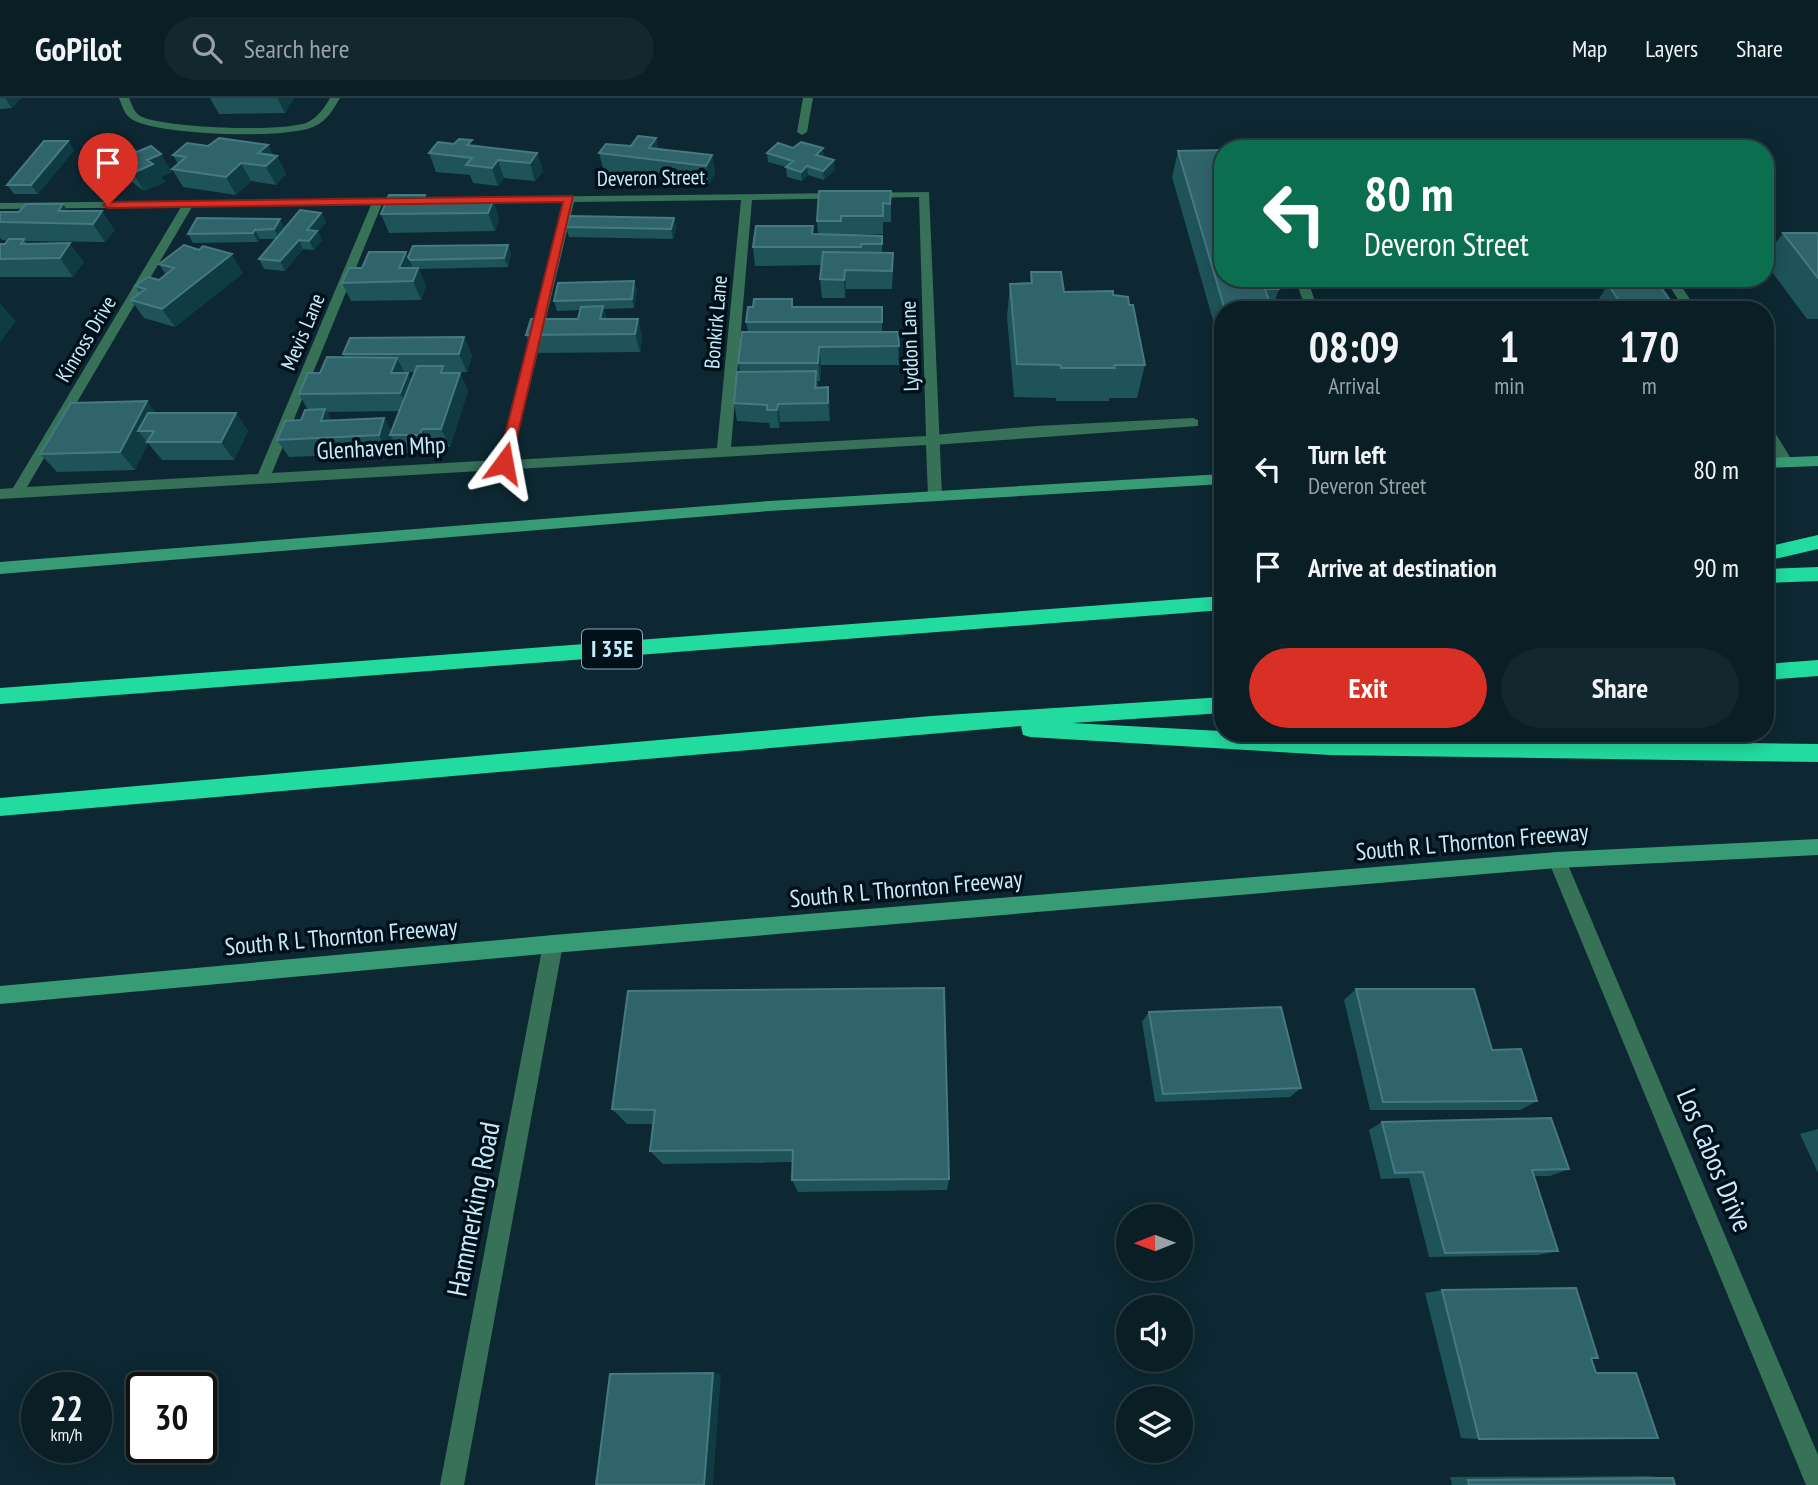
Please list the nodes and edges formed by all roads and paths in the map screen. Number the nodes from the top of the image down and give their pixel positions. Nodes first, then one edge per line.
1 (124, 98) edge
2 (335, 98) edge
3 (808, 98) edge
4 (802, 132) dead end
5 (925, 194) joint
6 (747, 196) junction
7 (569, 199) junction
8 (379, 201) junction
9 (188, 204) junction
10 (0, 207) edge
11 (1193, 423) dead end
12 (933, 440) junction
13 (1774, 442) edge
14 (724, 450) junction
15 (1818, 461) edge
16 (1786, 462) junction
17 (504, 463) junction
18 (1774, 463) edge
19 (262, 478) junction
20 (1214, 480) edge
21 (18, 493) junction
22 (0, 494) edge
23 (935, 496) junction
24 (1818, 542) edge
25 (1774, 552) edge
26 (0, 568) edge
27 (1818, 574) edge
28 (1774, 576) edge
29 (1214, 604) edge
30 (1818, 668) edge
31 (1774, 671) edge
32 (0, 696) edge
33 (1214, 706) edge
34 (931, 724) junction
35 (1214, 740) edge
36 (1257, 742) edge
37 (1818, 753) edge
38 (0, 807) edge
39 (1818, 847) edge
40 (1557, 860) junction
41 (553, 944) junction
42 (0, 995) edge
43 (1818, 1484) edge
44 (452, 1485) edge

1 - 2 street
3 - 4 street
5 - 6 street, Deveron Street
5 - 12 street, Lyddon Lane
6 - 7 street, Deveron Street
6 - 14 street, Bonkirk Lane
7 - 8 street, Deveron Street
7 - 17 street
8 - 9 street, Deveron Street
8 - 19 street, Mevis Lane
9 - 10 street, Deveron Street
9 - 21 street, Kinross Drive
11 - 12 street, Glenhaven Mhp
12 - 14 street, Glenhaven Mhp
12 - 23 street, Lyddon Lane
13 - 16 street
14 - 17 street, Glenhaven Mhp
15 - 16 main road
16 - 18 main road
17 - 19 street, Glenhaven Mhp
19 - 21 street, Glenhaven Mhp
20 - 23 main road
21 - 22 street, Glenhaven Mhp
23 - 26 main road
24 - 25 highway
27 - 28 highway
29 - 32 highway, I 35E
30 - 31 highway
33 - 34 highway
34 - 35 highway
34 - 38 highway
36 - 37 highway
39 - 40 main road, South R L Thornton Freeway
40 - 41 main road, South R L Thornton Freeway
40 - 43 street, Los Cabos Drive
41 - 42 main road, South R L Thornton Freeway
41 - 44 street, Hammerking Road

